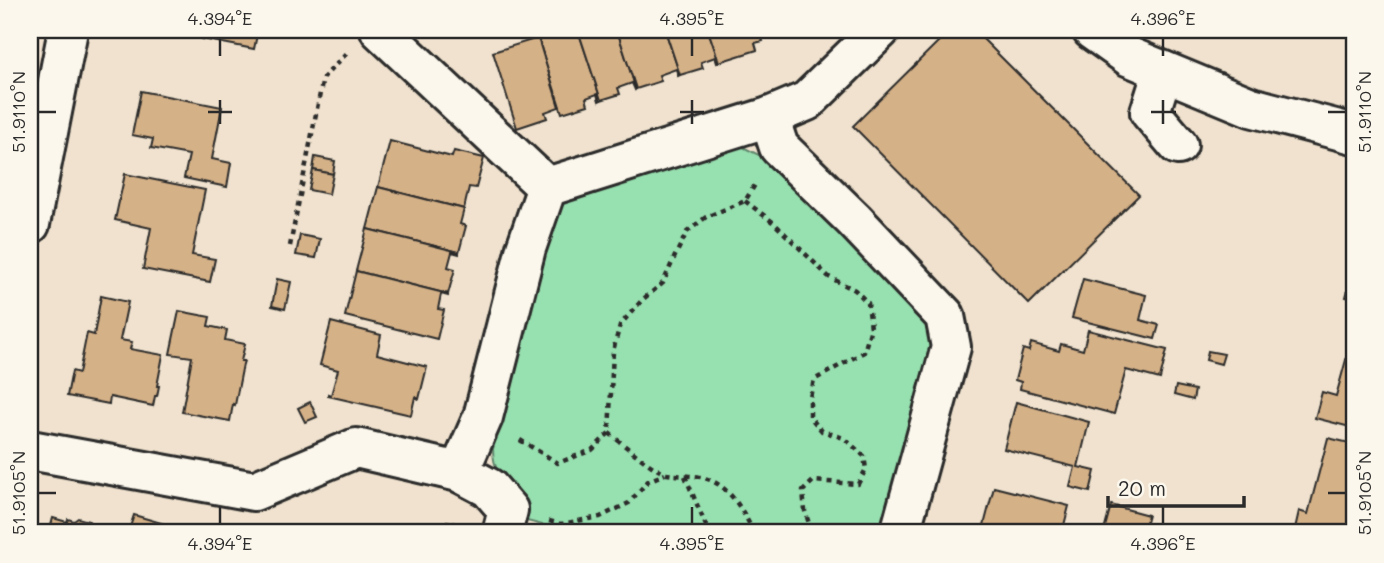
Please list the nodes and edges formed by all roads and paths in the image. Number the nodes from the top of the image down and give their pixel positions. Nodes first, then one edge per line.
1 (68, 30) edge
2 (880, 30) edge
3 (1092, 30) edge
4 (365, 39) edge
5 (1163, 71) junction
6 (39, 132) edge
7 (774, 132) junction
8 (1354, 134) edge
9 (1178, 145) dead end
10 (547, 187) junction
11 (745, 201) junction
12 (30, 224) edge
13 (290, 246) dead end
14 (483, 417) junction
15 (609, 433) junction
16 (30, 450) edge
17 (459, 472) junction
18 (665, 473) junction
19 (685, 476) junction
20 (505, 522) edge
21 (709, 533) edge
22 (754, 533) edge
23 (812, 533) edge
24 (900, 533) edge

1 - 6 street
2 - 7 street
3 - 5 street
4 - 10 street
4 - 13 path
5 - 8 street
5 - 9 street
6 - 12 street
7 - 10 street
7 - 11 path
7 - 24 street
10 - 14 street
11 - 15 path
11 - 23 path
14 - 15 path
14 - 17 street
15 - 18 path
16 - 17 street
17 - 20 street
18 - 19 path
18 - 20 path
19 - 21 path
19 - 22 path

